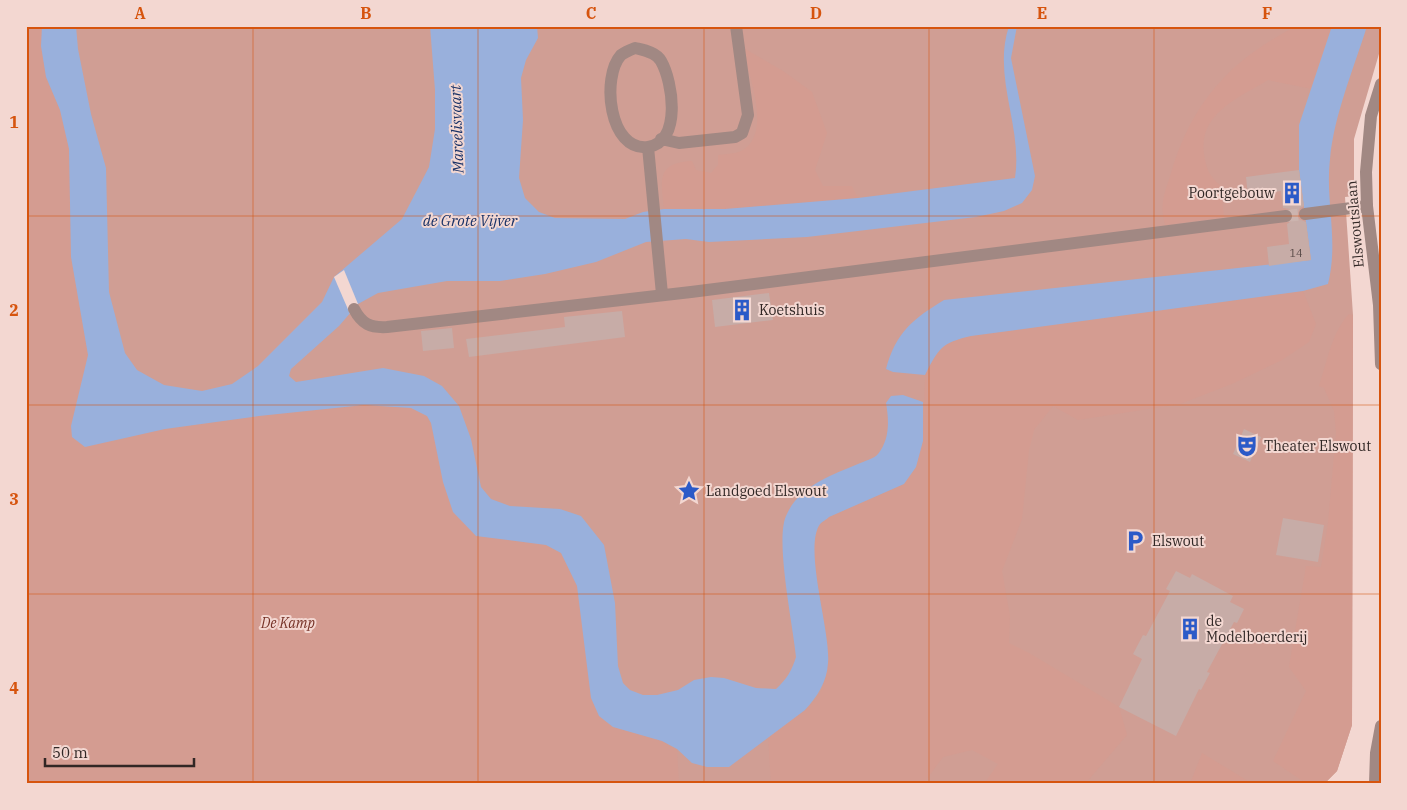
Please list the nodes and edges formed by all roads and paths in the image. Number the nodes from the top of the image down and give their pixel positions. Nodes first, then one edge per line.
1 (736, 26) edge
2 (1381, 84) edge
3 (661, 139) junction
4 (648, 147) junction
5 (1367, 206) junction
6 (1305, 214) tunnel mouth
7 (1286, 216) tunnel mouth
8 (662, 294) junction
9 (354, 309) dead end
10 (1381, 364) edge
11 (1381, 726) edge
12 (1374, 784) edge

1 - 3 street
2 - 5 street, Elswoutslaan
3 - 4 street
3 - 4 street
4 - 8 street
5 - 6 street
5 - 10 street, Elswoutslaan
7 - 8 street
8 - 9 street
11 - 12 street

